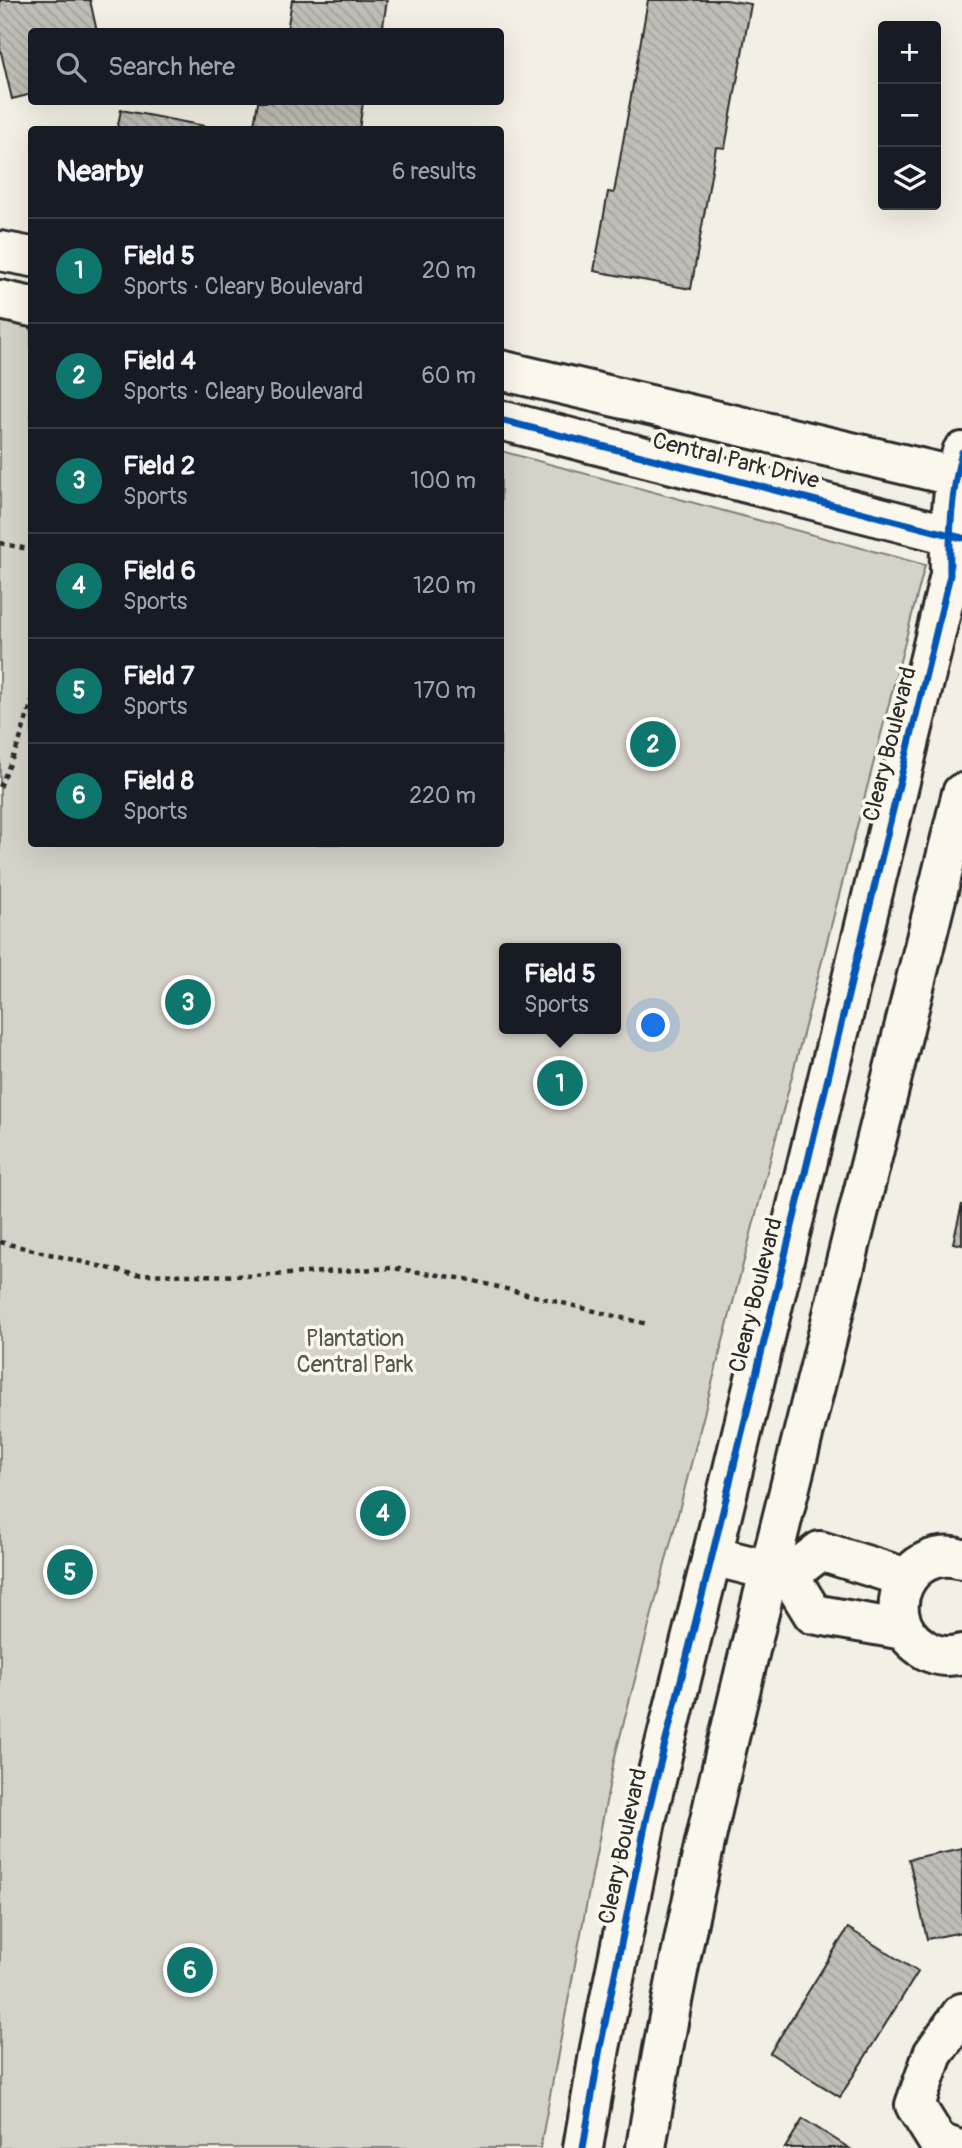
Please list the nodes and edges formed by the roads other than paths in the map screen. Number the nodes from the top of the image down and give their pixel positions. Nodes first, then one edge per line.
1 (0, 251) edge
2 (28, 256) edge
3 (0, 300) edge
4 (28, 306) edge
5 (504, 371) edge
6 (504, 421) edge
7 (960, 469) edge
8 (956, 536) edge
9 (962, 793) edge
10 (712, 1556) junction
11 (962, 1559) edge
12 (779, 1573) junction
13 (907, 1578) junction
14 (904, 1630) junction
15 (961, 1655) edge
16 (962, 2013) edge
17 (583, 2148) edge
18 (646, 2148) edge
19 (954, 2148) edge

1 - 2 street
3 - 4 street
5 - 7 street, Central Park Drive
6 - 8 street, Central Park Drive
7 - 8 street, Cleary Boulevard
8 - 10 street, Cleary Boulevard
9 - 12 street
10 - 12 street
10 - 17 street, Cleary Boulevard
11 - 13 street
12 - 13 street
12 - 14 street
12 - 18 street
13 - 14 street
14 - 15 street
16 - 19 street

